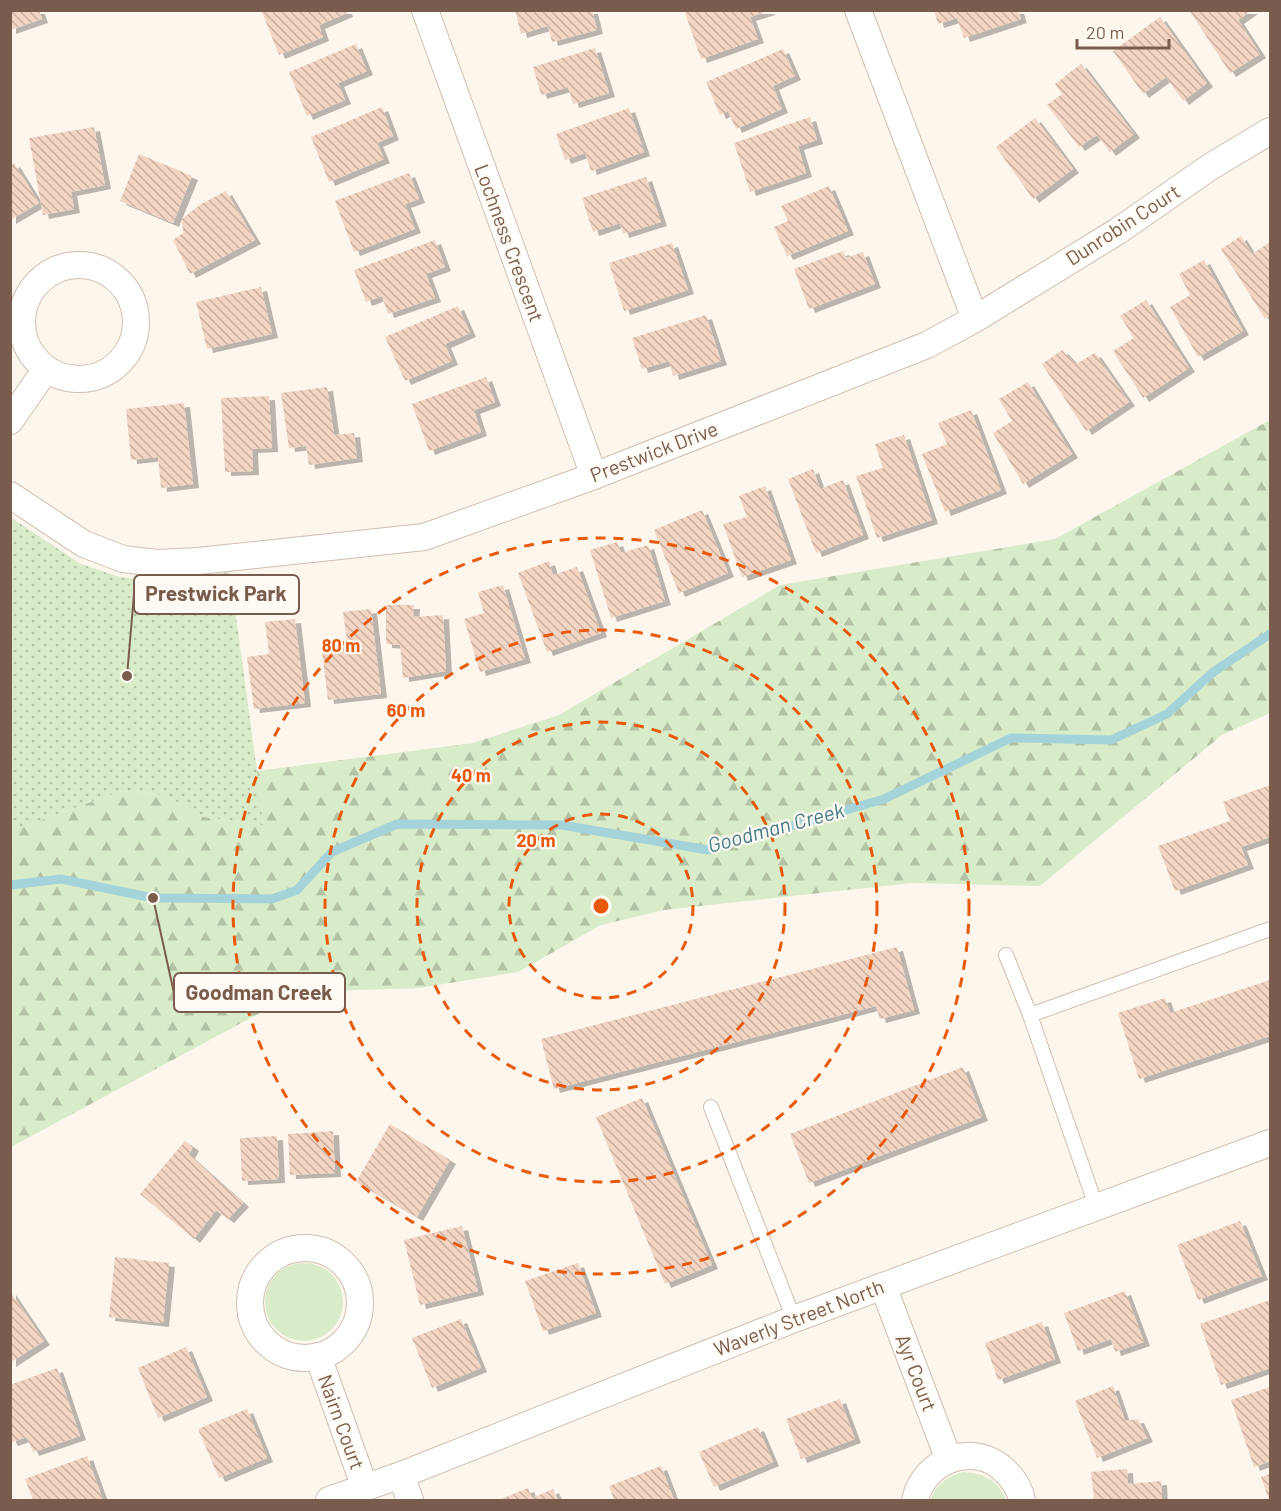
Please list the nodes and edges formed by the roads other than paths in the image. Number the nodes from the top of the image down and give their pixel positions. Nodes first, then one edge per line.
1 (425, 10) edge
2 (858, 10) edge
3 (1270, 131) edge
4 (975, 320) junction
5 (46, 369) junction
6 (10, 421) edge
7 (594, 476) junction
8 (10, 495) edge
9 (1270, 929) edge
10 (1006, 955) dead end
11 (1030, 1016) junction
12 (711, 1107) dead end
13 (1270, 1143) edge
14 (1096, 1206) junction
15 (884, 1286) junction
16 (794, 1319) junction
17 (318, 1356) junction
18 (949, 1460) junction
19 (401, 1474) junction
20 (365, 1488) junction
21 (329, 1500) edge
22 (410, 1500) edge
23 (915, 1500) edge
24 (1022, 1500) edge

1 - 7 street, Lochness Crescent
2 - 4 street
3 - 4 street, Dunrobin Court
4 - 7 street, Prestwick Drive
5 - 5 street
5 - 6 street
7 - 8 street, Prestwick Drive
9 - 11 lane
10 - 11 lane
11 - 14 lane
12 - 16 lane
13 - 14 street, Waverly Street North
14 - 15 street, Waverly Street North
15 - 16 street, Waverly Street North
15 - 18 street, Ayr Court
16 - 19 street, Waverly Street North
17 - 17 street, Nairn Court
17 - 20 street, Nairn Court
18 - 23 street
18 - 24 street
19 - 20 street, Waverly Street North
19 - 22 street
20 - 21 street, Waverly Street North

